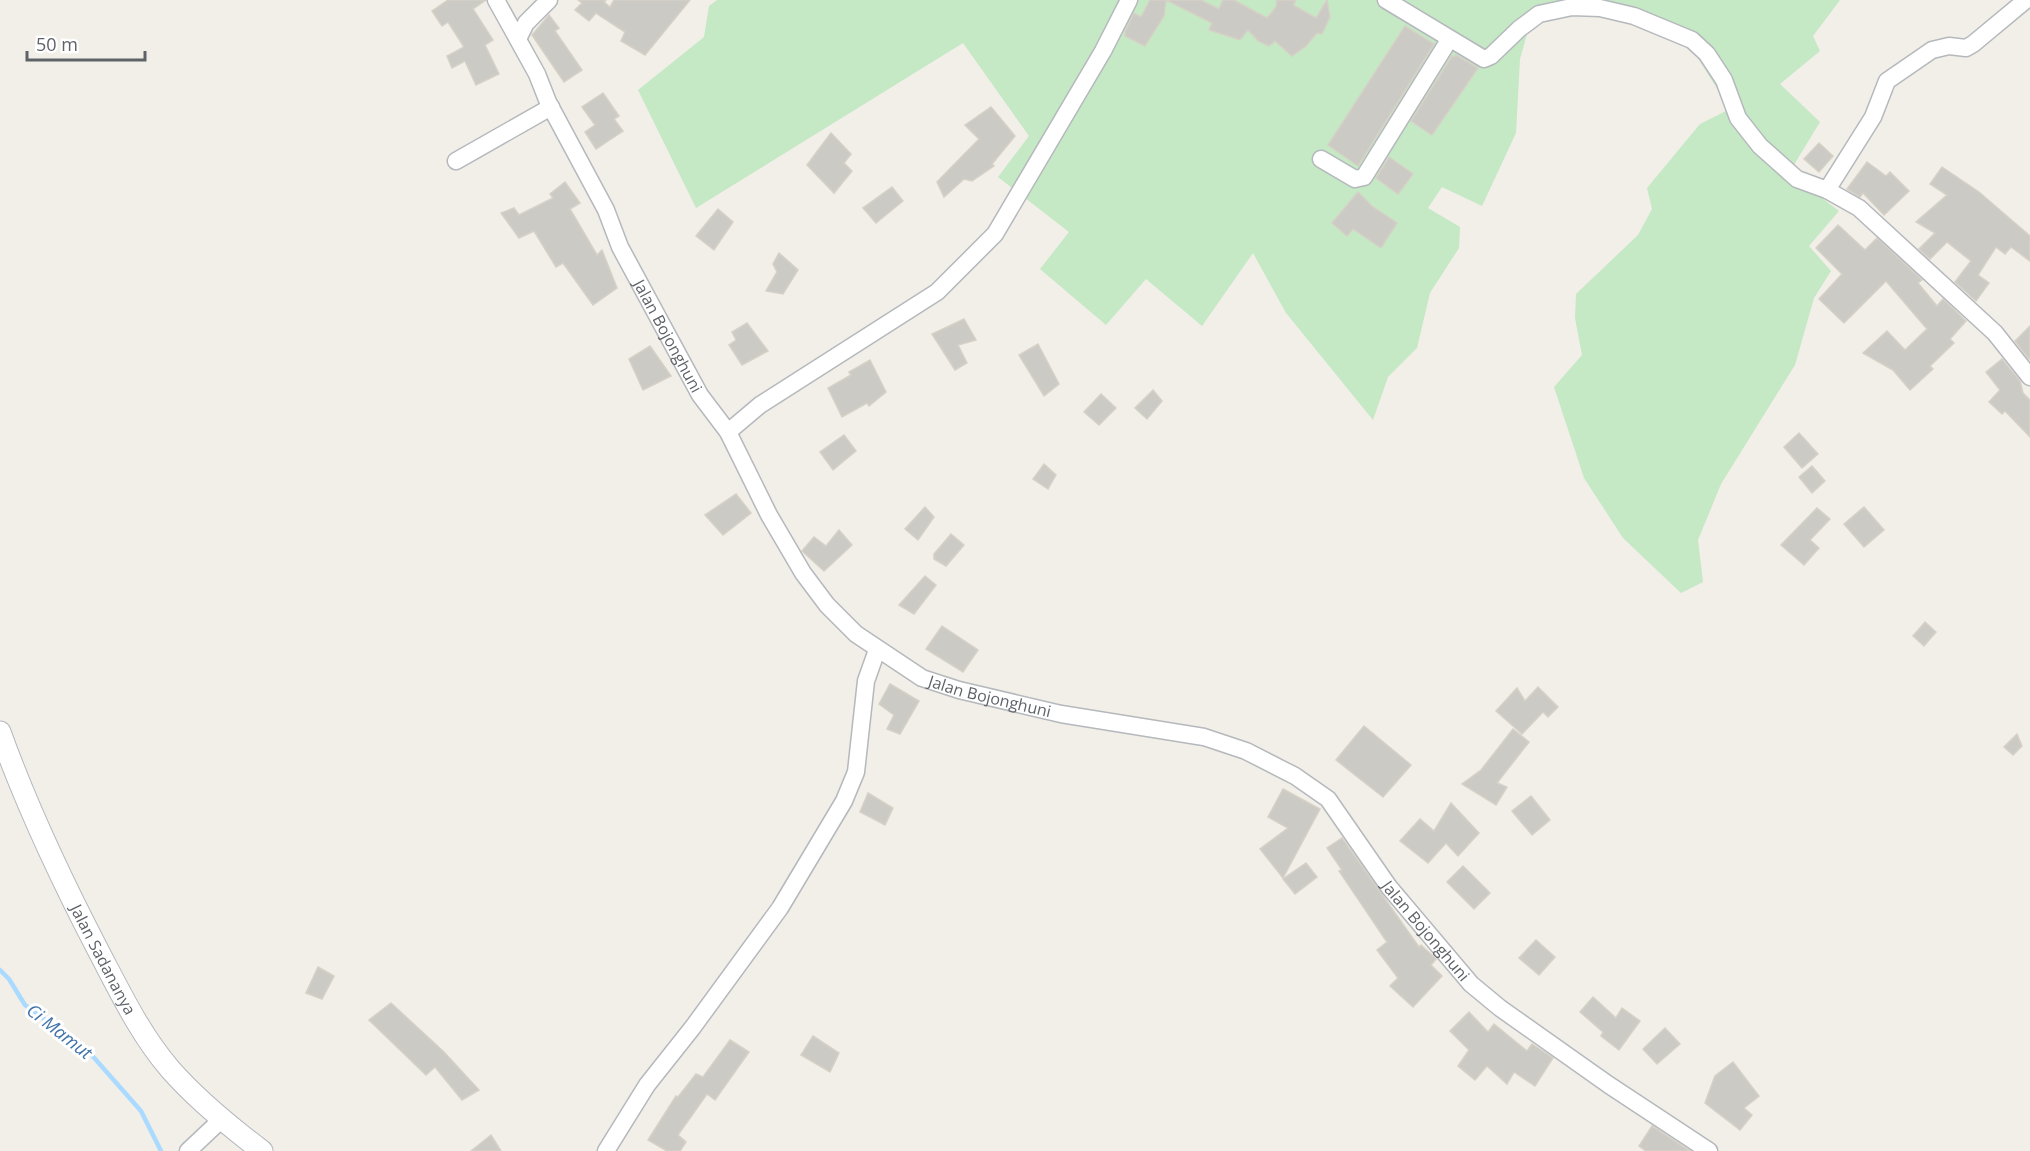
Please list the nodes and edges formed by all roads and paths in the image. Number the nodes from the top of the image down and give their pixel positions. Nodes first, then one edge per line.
1 (496, 0) edge
2 (549, 0) edge
3 (1129, 0) edge
4 (1386, 0) edge
5 (2026, 0) edge
6 (518, 39) junction
7 (1449, 40) junction
8 (551, 107) junction
9 (1321, 159) dead end
10 (456, 161) dead end
11 (1827, 190) junction
12 (2030, 377) edge
13 (728, 432) junction
14 (877, 650) junction
15 (0, 732) edge
16 (222, 1119) junction
17 (188, 1151) edge
18 (262, 1151) edge
19 (606, 1151) edge
20 (1709, 1151) edge

1 - 6 street, Jalan Bojonghuni
2 - 6 street
3 - 13 street
4 - 7 street
5 - 11 street
6 - 8 street, Jalan Bojonghuni
7 - 9 street
7 - 11 street
8 - 10 street
8 - 13 street, Jalan Bojonghuni
11 - 12 street
13 - 14 street, Jalan Bojonghuni
14 - 19 street
14 - 20 street, Jalan Bojonghuni
15 - 16 street, Jalan Sadananya
16 - 17 street
16 - 18 street, Jalan Sadananya

